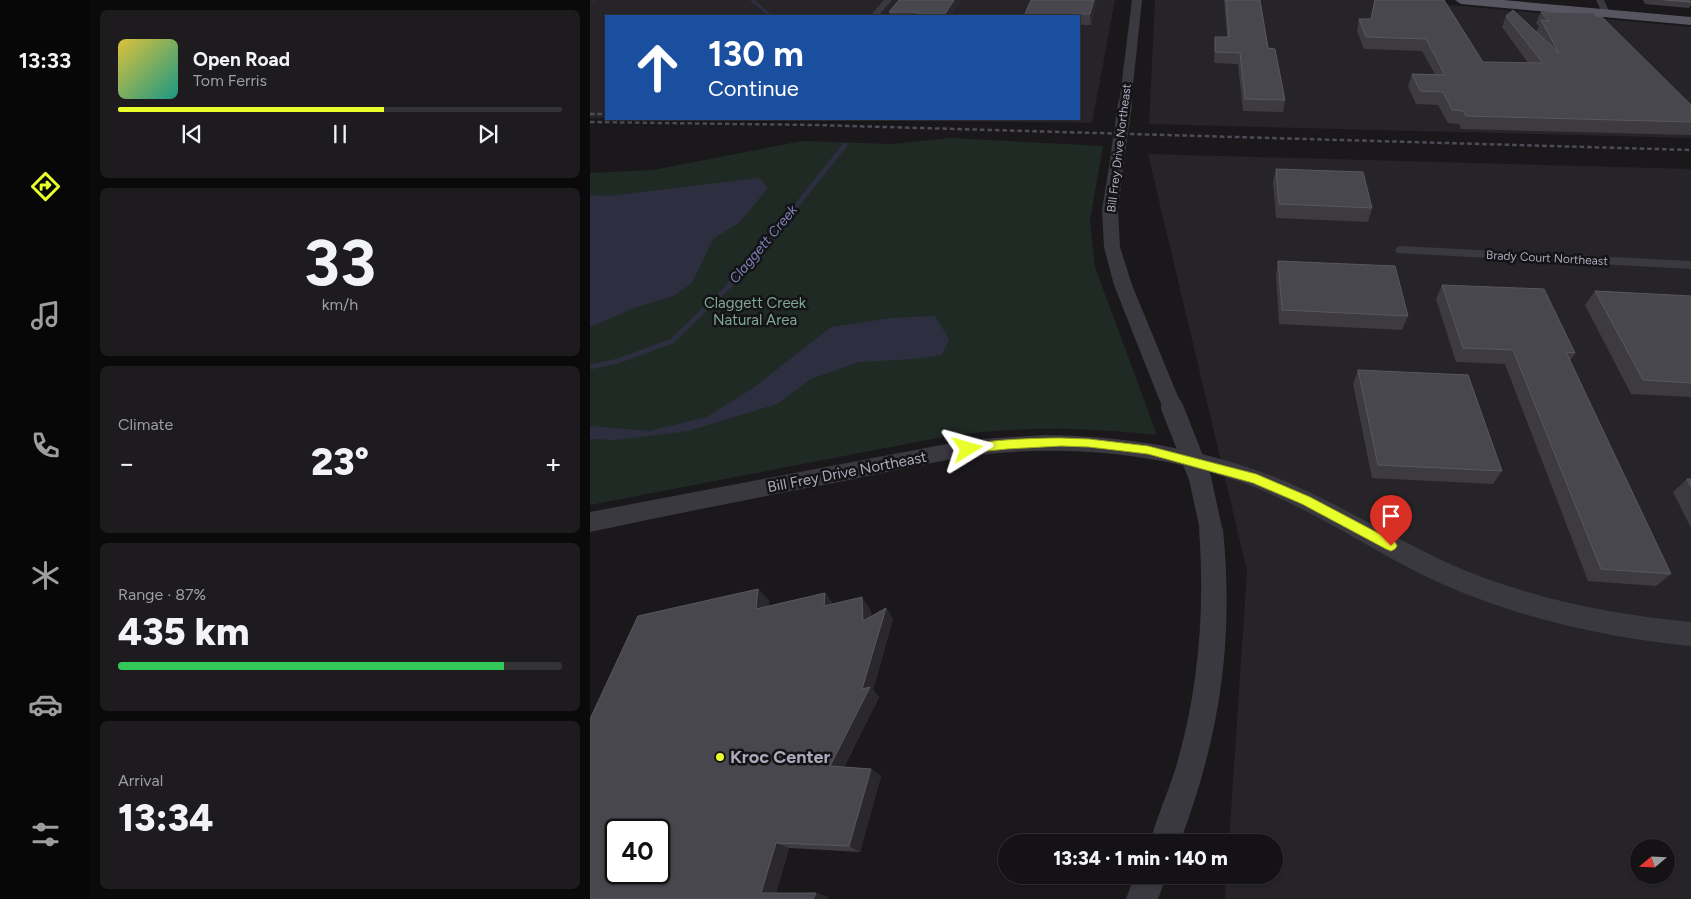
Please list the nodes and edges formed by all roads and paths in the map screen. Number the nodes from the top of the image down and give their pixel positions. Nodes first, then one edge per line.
1 (888, 0) edge
2 (1137, 0) edge
3 (1461, 0) edge
4 (1600, 0) edge
5 (1492, 2) edge
6 (1606, 13) junction
7 (875, 15) edge
8 (1691, 21) edge
9 (1402, 250) dead end
10 (1691, 265) edge
11 (590, 522) edge
12 (1691, 634) edge
13 (1168, 834) edge
14 (1148, 884) edge
15 (1142, 899) edge

1 - 7 street
2 - 13 street, Bill Frey Drive Northeast, bridge
3 - 5 main road
4 - 6 street
5 - 6 main road
6 - 8 main road
9 - 10 street, Brady Court Northeast
11 - 12 street, Bill Frey Drive Northeast
14 - 15 street

